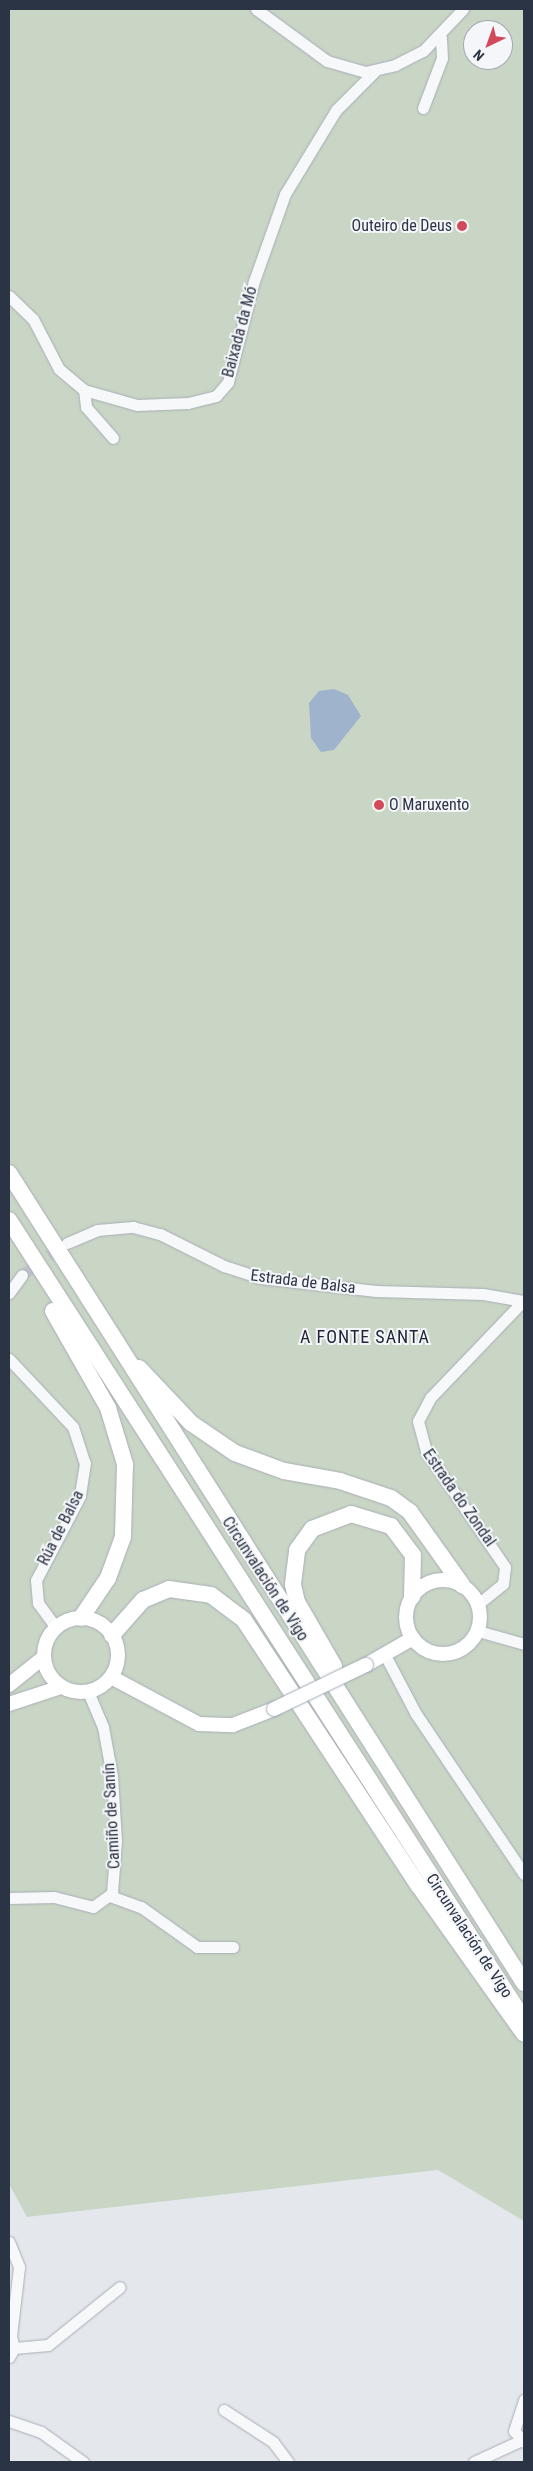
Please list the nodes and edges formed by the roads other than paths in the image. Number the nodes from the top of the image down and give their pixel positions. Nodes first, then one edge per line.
1 (256, 9) edge
2 (463, 9) edge
3 (441, 37) junction
4 (375, 71) junction
5 (423, 108) dead end
6 (9, 296) edge
7 (84, 390) junction
8 (113, 438) dead end
9 (9, 1173) edge
10 (9, 1220) edge
11 (9, 1235) edge
12 (67, 1243) tunnel mouth
13 (22, 1275) tunnel mouth
14 (9, 1293) edge
15 (523, 1300) edge
16 (117, 1349) junction
17 (9, 1359) edge
18 (462, 1585) junction
19 (412, 1597) junction
20 (478, 1604) junction
21 (81, 1618) junction
22 (56, 1628) junction
23 (478, 1631) junction
24 (112, 1635) junction
25 (413, 1638) junction
26 (524, 1644) edge
27 (385, 1655) junction
28 (44, 1657) junction
29 (111, 1677) junction
30 (9, 1685) edge
31 (62, 1687) junction
32 (88, 1692) junction
33 (9, 1704) edge
34 (394, 1780) junction
35 (524, 1874) edge
36 (110, 1896) junction
37 (9, 1898) edge
38 (233, 1947) dead end
39 (524, 1983) edge
40 (524, 2020) edge
41 (524, 2034) edge
42 (9, 2242) edge
43 (120, 2287) dead end
44 (12, 2352) edge
45 (524, 2400) edge
46 (224, 2410) dead end
47 (9, 2421) edge
48 (523, 2440) edge
49 (83, 2462) edge
50 (288, 2462) edge
51 (474, 2462) edge

1 - 4 street
2 - 3 street
3 - 4 street
3 - 5 street
4 - 7 street, Baixada da Mó
6 - 7 street, Baixada da Mó
7 - 8 street
9 - 16 highway, Circunvalación de Vigo
10 - 40 highway, Circunvalación de Vigo
11 - 21 highway
12 - 15 street, Estrada de Balsa
13 - 14 street
15 - 20 street, Estrada do Zondal
16 - 18 highway
16 - 34 highway, Circunvalación de Vigo
17 - 22 street, Rúa de Balsa
18 - 19 main road
18 - 20 main road
19 - 25 main road
19 - 34 highway
20 - 23 main road
21 - 22 main road
21 - 24 main road
22 - 28 main road
23 - 25 main road
23 - 26 street
24 - 29 main road
24 - 41 highway
25 - 27 main road
27 - 29 main road, bridge
27 - 35 street
28 - 30 main road
28 - 31 main road
29 - 32 main road
31 - 32 main road
31 - 33 main road
32 - 36 street, Camiño de Sanín
34 - 39 highway, Circunvalación de Vigo
36 - 37 street
36 - 38 street
42 - 44 street
43 - 44 street
45 - 48 street
46 - 50 street
47 - 49 street
48 - 51 street

